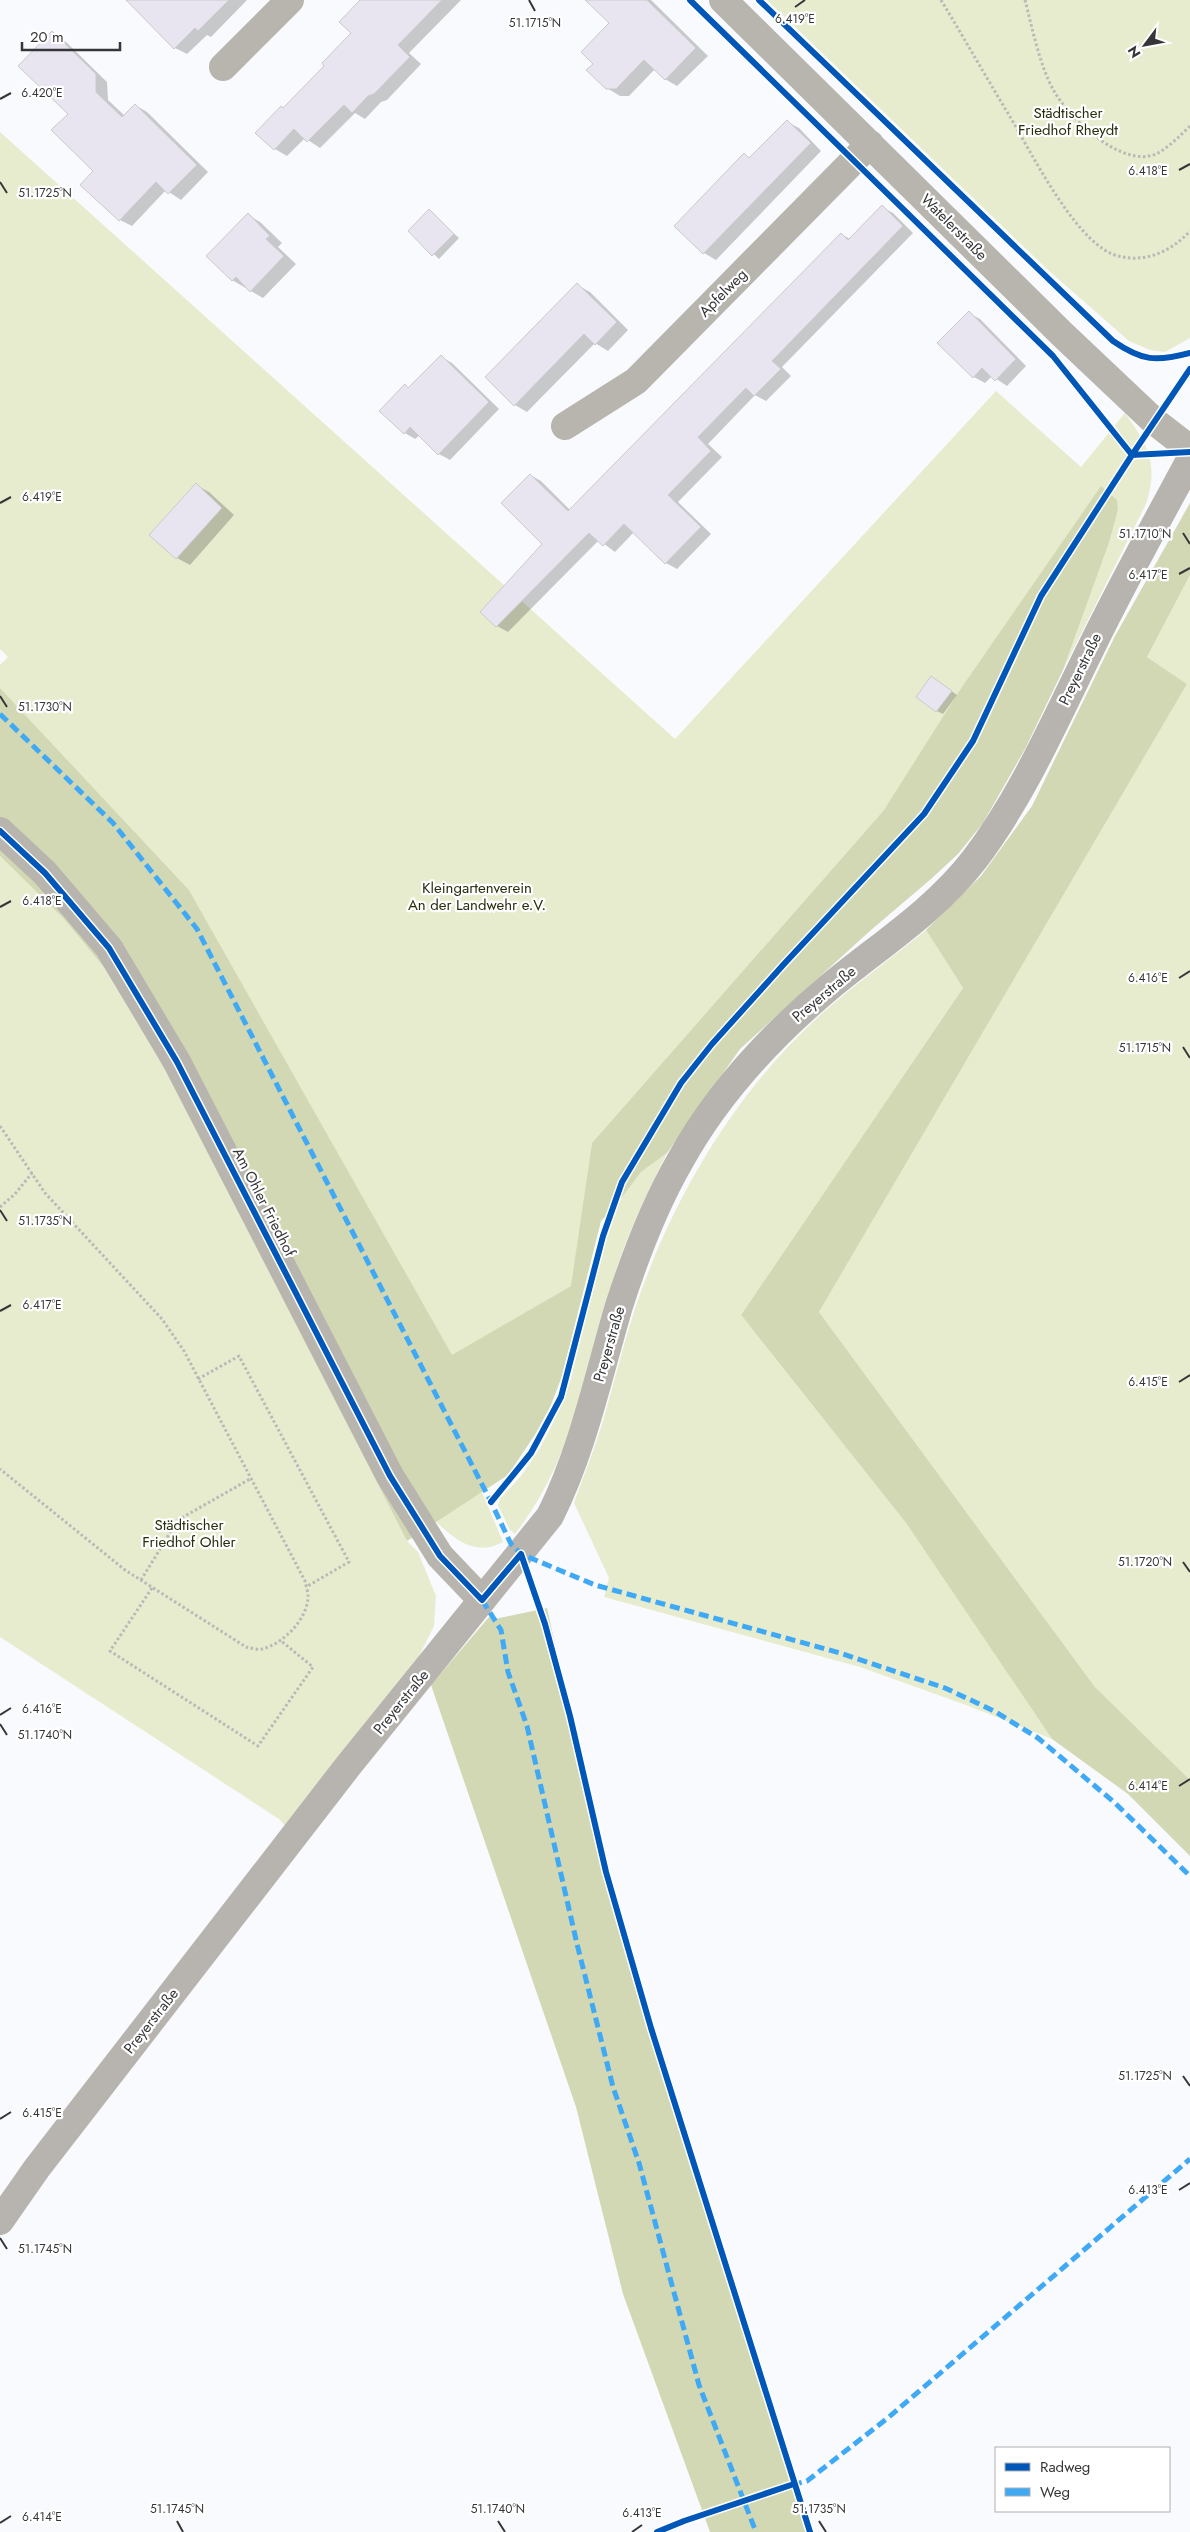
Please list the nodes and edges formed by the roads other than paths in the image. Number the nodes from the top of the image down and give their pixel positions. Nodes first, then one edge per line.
1 (290, 0) edge
2 (723, 0) edge
3 (223, 67) dead end
4 (870, 144) junction
5 (565, 426) dead end
6 (1190, 449) edge
7 (1190, 460) edge
8 (0, 831) edge
9 (482, 1600) junction
10 (0, 2221) edge

1 - 3 street
2 - 4 street, Watelerstraße
4 - 5 street, Apfelweg
4 - 6 street, Watelerstraße
7 - 9 main road, Preyerstraße
8 - 9 street, Am Ohler Friedhof
9 - 10 main road, Preyerstraße

